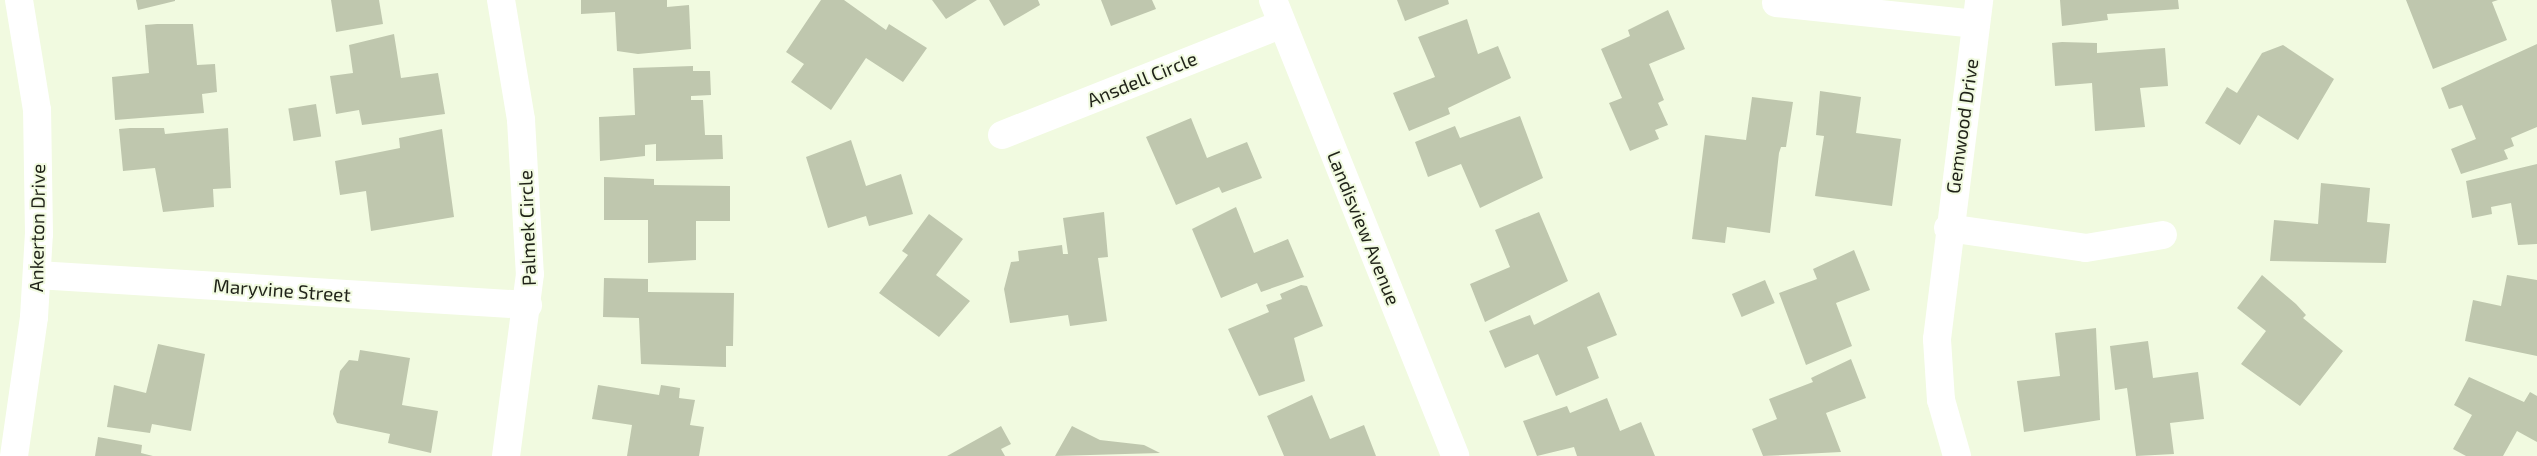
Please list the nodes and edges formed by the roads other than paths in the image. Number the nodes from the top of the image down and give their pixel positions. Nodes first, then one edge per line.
1 (19, 0) edge
2 (501, 0) edge
3 (1776, 3) dead end
4 (1278, 12) edge
5 (1978, 12) edge
6 (1002, 135) dead end
7 (1948, 228) junction
8 (2163, 235) dead end
9 (37, 275) junction
10 (528, 306) junction
11 (14, 456) edge
12 (506, 456) edge
13 (1455, 456) edge
14 (1957, 456) edge

1 - 9 street, Ankerton Drive
2 - 10 street, Palmek Circle
3 - 5 street, Gemwood Drive
4 - 6 street, Ansdell Circle
4 - 13 street, Landisview Avenue
5 - 7 street, Gemwood Drive
7 - 8 street
7 - 14 street, Gemwood Drive
9 - 10 street, Maryvine Street
9 - 11 street, Ankerton Drive
10 - 12 street, Palmek Circle

